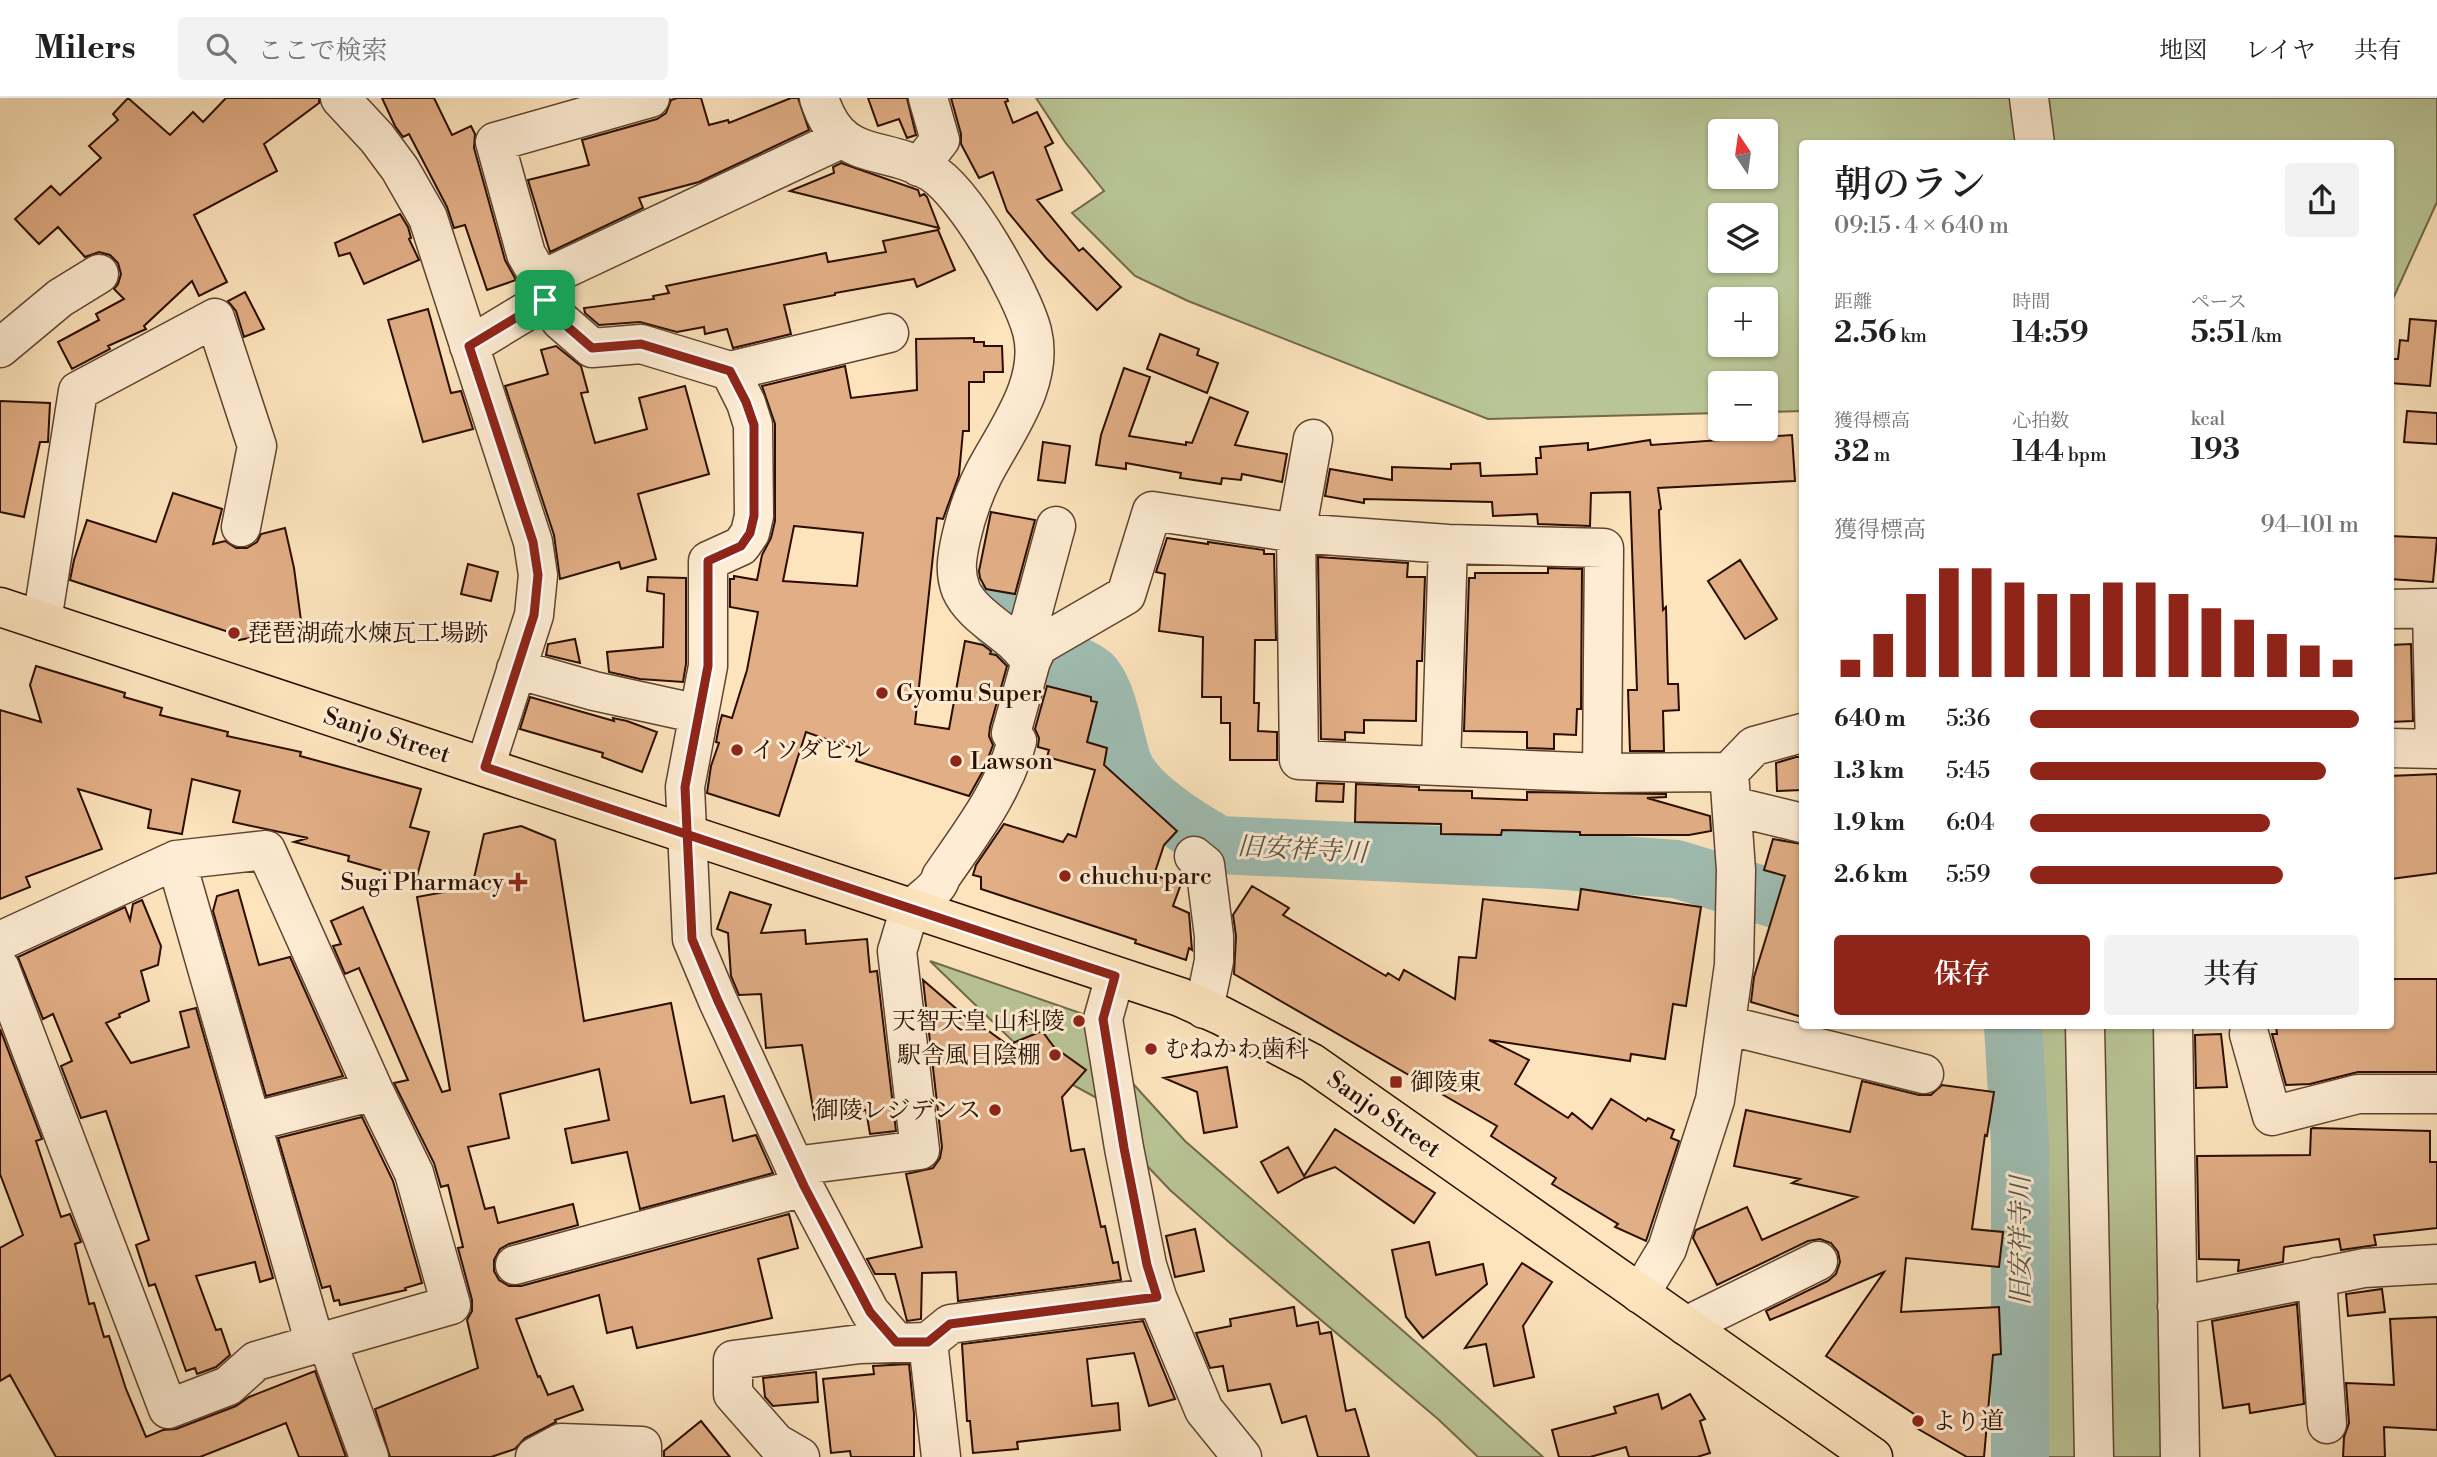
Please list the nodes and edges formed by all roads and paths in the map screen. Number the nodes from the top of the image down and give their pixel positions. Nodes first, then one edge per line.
1 (340, 98) edge
2 (650, 98) edge
3 (819, 98) edge
4 (928, 98) edge
5 (2029, 98) edge
6 (841, 139) junction
7 (2034, 140) edge
8 (923, 161) junction
9 (99, 274) dead end
10 (543, 290) junction
11 (889, 333) dead end
12 (469, 346) junction
13 (0, 348) edge
14 (730, 371) junction
15 (1314, 439) dead end
16 (1056, 526) dead end
17 (242, 527) dead end
18 (1296, 533) junction
19 (1448, 544) junction
20 (0, 607) edge
21 (2434, 608) edge
22 (2394, 609) edge
23 (42, 621) junction
24 (1027, 646) junction
25 (516, 669) junction
26 (699, 714) junction
27 (1799, 734) edge
28 (2394, 748) edge
29 (2436, 749) edge
30 (1441, 765) junction
31 (485, 767) junction
32 (1602, 773) junction
33 (1730, 789) junction
34 (1799, 822) edge
35 (688, 835) junction
36 (1194, 856) dead end
37 (176, 860) junction
38 (912, 909) junction
39 (0, 941) edge
40 (0, 968) edge
41 (1115, 976) junction
42 (1204, 1009) junction
43 (1726, 1025) junction
44 (2085, 1029) edge
45 (2173, 1029) edge
46 (2249, 1034) dead end
47 (1924, 1074) dead end
48 (374, 1091) junction
49 (2437, 1094) edge
50 (251, 1122) junction
51 (799, 1176) junction
52 (1818, 1261) dead end
53 (2437, 1264) edge
54 (515, 1265) dead end
55 (2317, 1277) junction
56 (1640, 1294) junction
57 (1157, 1297) junction
58 (2177, 1306) junction
59 (1686, 1326) junction
60 (912, 1342) junction
61 (321, 1343) junction
62 (2327, 1424) dead end
63 (369, 1457) edge
64 (535, 1457) edge
65 (642, 1457) edge
66 (800, 1457) edge
67 (942, 1457) edge
68 (1242, 1457) edge
69 (1872, 1457) edge
70 (2094, 1457) edge
71 (2180, 1457) edge

1 - 12 street
2 - 10 street
3 - 6 street
4 - 8 street
5 - 7 street
6 - 8 street
6 - 10 street
8 - 24 street
9 - 13 street
10 - 12 street
10 - 14 street
11 - 14 street
12 - 25 street
14 - 26 street
15 - 18 street
16 - 24 street
17 - 23 street
18 - 19 street
18 - 24 street
18 - 30 street
19 - 30 street
19 - 32 street
20 - 23 main road, Sanjo Street
21 - 22 street
21 - 29 street
23 - 31 main road, Sanjo Street
24 - 38 street
25 - 26 street
25 - 31 street
26 - 35 street
27 - 33 street
28 - 29 street
30 - 32 street
31 - 35 main road, Sanjo Street
32 - 33 street
33 - 34 street
33 - 43 street
35 - 38 main road, Sanjo Street
35 - 51 street
36 - 42 street
37 - 39 street
37 - 48 street
37 - 50 street
38 - 41 main road, Sanjo Street
38 - 51 street
40 - 61 street
41 - 42 main road, Sanjo Street
41 - 57 street
42 - 56 main road, Sanjo Street
43 - 47 street
43 - 56 street
44 - 70 street
45 - 58 street
46 - 49 street
48 - 50 street
48 - 61 street
50 - 61 street
51 - 54 street
51 - 60 street
52 - 59 street
53 - 55 street
55 - 58 street
55 - 62 street
56 - 59 main road, Sanjo Street
57 - 60 street
57 - 68 street
58 - 71 street
59 - 69 main road, Sanjo Street
60 - 66 street
60 - 67 street
61 - 63 street
64 - 65 street

